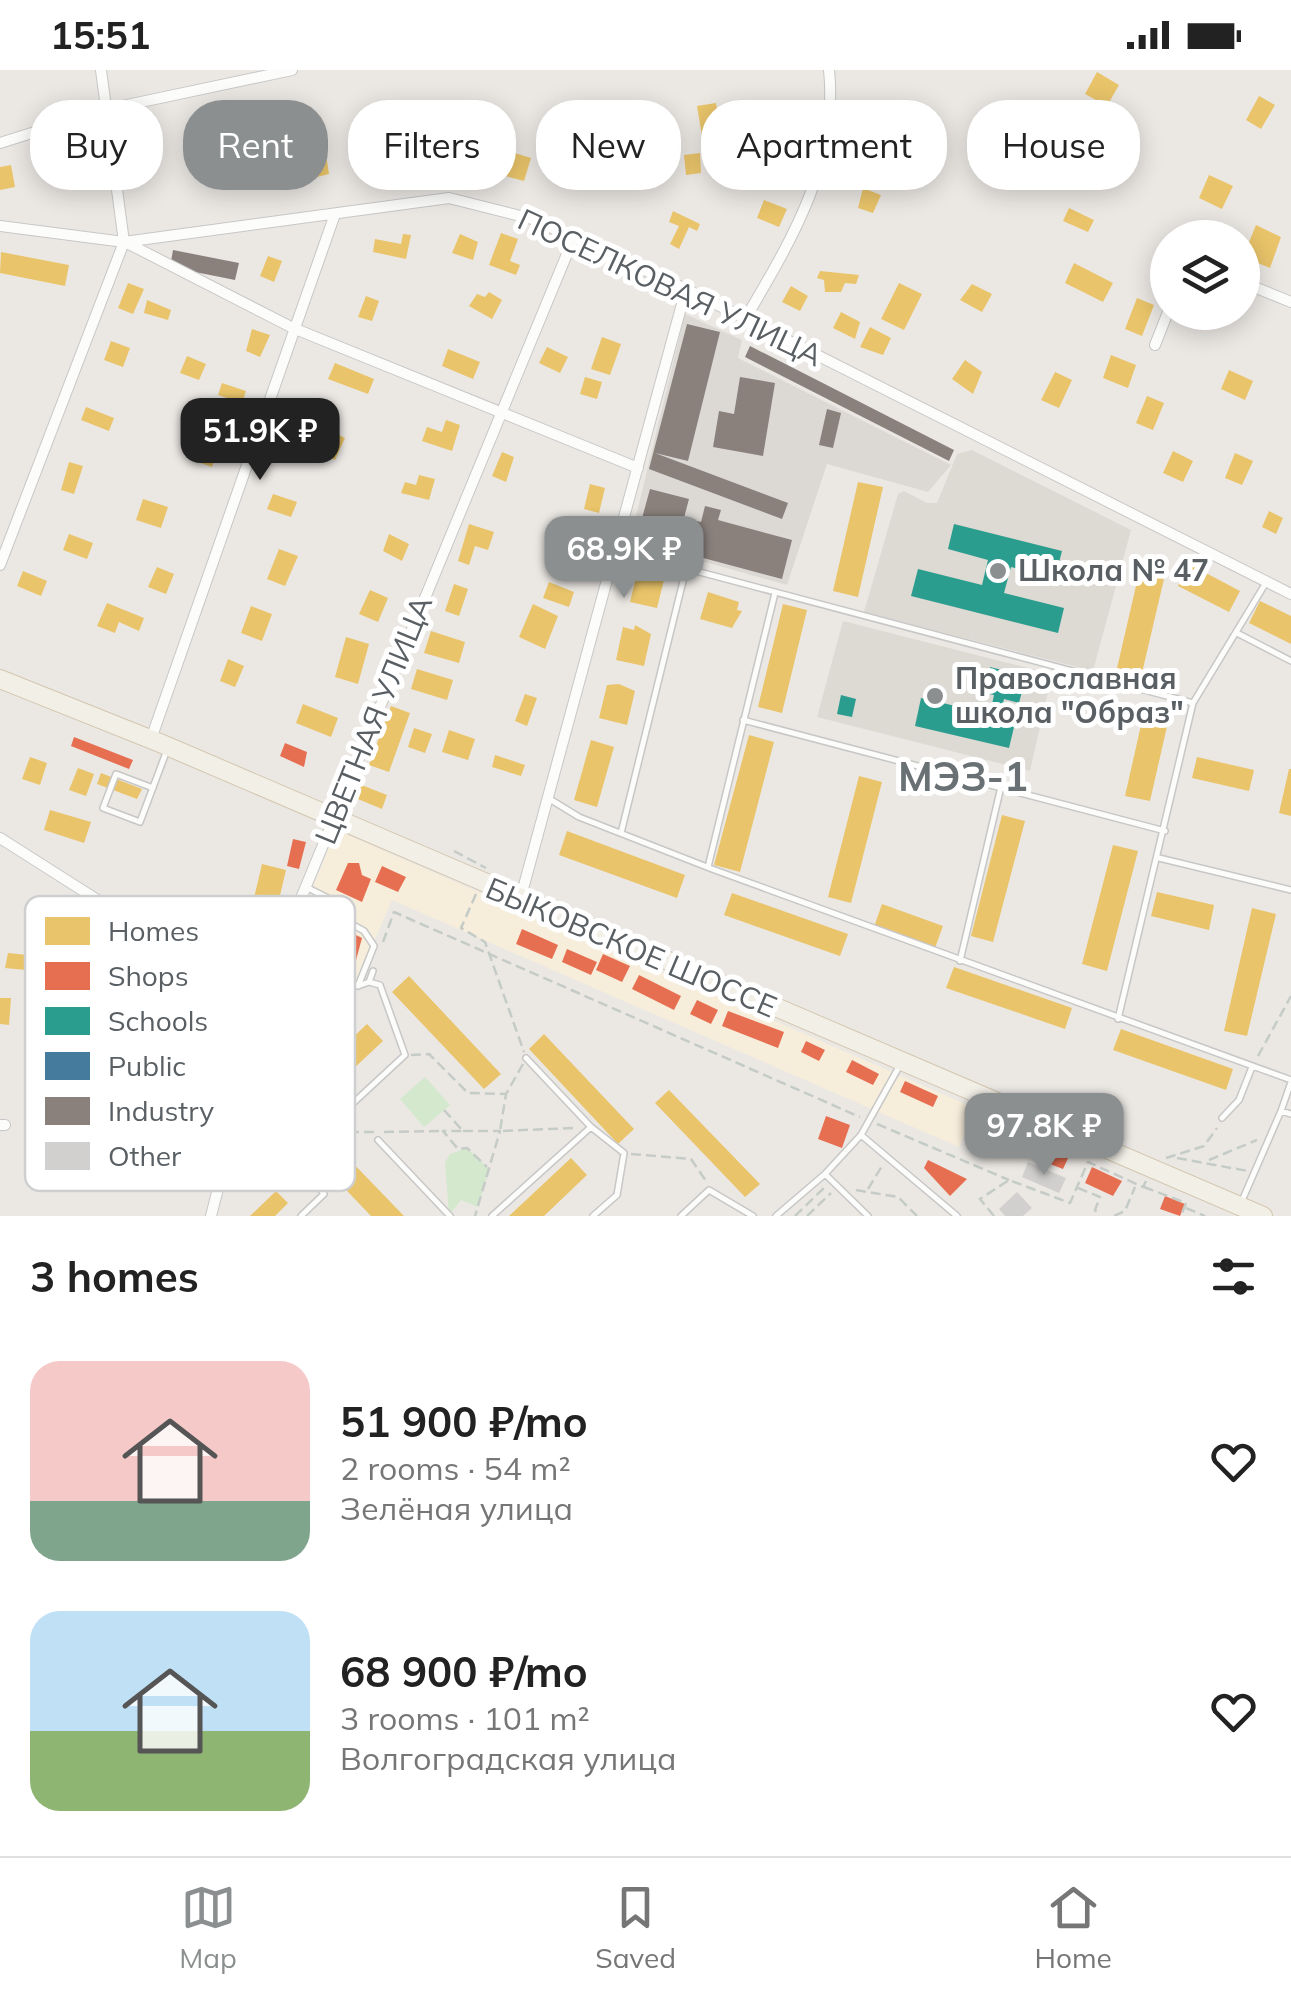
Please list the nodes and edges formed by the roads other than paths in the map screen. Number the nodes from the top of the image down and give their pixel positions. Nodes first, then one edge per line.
1 (101, 70) edge
2 (292, 70) edge
3 (829, 70) edge
4 (106, 100) edge
5 (150, 100) edge
6 (30, 134) edge
7 (0, 143) edge
8 (118, 190) edge
9 (334, 214) junction
10 (0, 226) edge
11 (574, 237) junction
12 (124, 242) junction
13 (686, 289) junction
14 (1260, 289) edge
15 (1291, 302) edge
16 (744, 320) junction
17 (293, 328) junction
18 (1161, 330) edge
19 (1155, 345) dead end
20 (500, 410) junction
21 (638, 468) junction
22 (617, 550) junction
23 (0, 565) edge
24 (686, 568) junction
25 (1267, 581) junction
26 (776, 593) junction
27 (1291, 594) edge
28 (1238, 633) junction
29 (1291, 661) edge
30 (0, 679) edge
31 (1193, 703) junction
32 (743, 720) junction
33 (160, 743) junction
34 (153, 788) junction
35 (1000, 791) junction
36 (548, 798) junction
37 (334, 818) junction
38 (1165, 831) junction
39 (620, 833) junction
40 (0, 838) edge
41 (1159, 858) junction
42 (708, 868) junction
43 (306, 888) junction
44 (1291, 890) edge
45 (90, 896) edge
46 (303, 896) edge
47 (322, 896) edge
48 (520, 901) junction
49 (355, 927) edge
50 (960, 961) junction
51 (373, 971) road end
52 (370, 982) junction
53 (355, 985) edge
54 (358, 986) junction
55 (1118, 1018) junction
56 (526, 1058) road end
57 (901, 1063) junction
58 (1252, 1067) junction
59 (1291, 1081) edge
60 (355, 1101) edge
61 (1281, 1111) junction
62 (1291, 1114) edge
63 (1222, 1118) road end
64 (592, 1127) junction
65 (860, 1135) junction
66 (378, 1140) dead end
67 (825, 1174) junction
68 (218, 1191) edge
69 (322, 1191) edge
70 (1240, 1206) junction
71 (864, 1215) edge
72 (211, 1216) edge
73 (301, 1216) edge
74 (450, 1216) edge
75 (492, 1216) edge
76 (593, 1216) edge
77 (681, 1216) edge
78 (753, 1216) edge
79 (776, 1216) edge
80 (958, 1216) edge
81 (1263, 1216) edge

1 - 4 street
2 - 5 street
3 - 16 street
6 - 7 street
8 - 12 street
9 - 11 street, ПОСЕЛКОВАЯ УЛИЦА
9 - 12 street, ПОСЕЛКОВАЯ УЛИЦА
9 - 17 street
10 - 12 street, ПОСЕЛКОВАЯ УЛИЦА
11 - 13 street, ПОСЕЛКОВАЯ УЛИЦА
11 - 20 street, ЦВЕТНАЯ УЛИЦА
12 - 17 street
12 - 23 street
13 - 16 street, ПОСЕЛКОВАЯ УЛИЦА
13 - 21 street
14 - 15 street
16 - 25 street, ПОСЕЛКОВАЯ УЛИЦА
17 - 20 street
17 - 33 street
18 - 19 street
20 - 21 street
20 - 37 street, ЦВЕТНАЯ УЛИЦА
21 - 22 street
22 - 24 lane
22 - 36 street
24 - 26 lane
24 - 39 lane
25 - 27 street, ПОСЕЛКОВАЯ УЛИЦА
25 - 28 lane
26 - 31 lane
26 - 32 lane
28 - 29 lane
28 - 31 lane
30 - 33 main road, БЫКОВСКОЕ ШОССЕ
31 - 38 lane
32 - 35 lane
32 - 42 lane
33 - 34 lane
33 - 37 main road, БЫКОВСКОЕ ШОССЕ
34 - 34 lane
35 - 38 lane
35 - 50 lane
36 - 39 lane
36 - 48 street
37 - 43 street, ЦВЕТНАЯ УЛИЦА
37 - 48 main road, БЫКОВСКОЕ ШОССЕ
38 - 41 lane
39 - 42 lane
40 - 45 street
41 - 44 lane
41 - 55 lane
42 - 50 lane
43 - 46 street, ЦВЕТНАЯ УЛИЦА
43 - 47 lane
48 - 57 main road, БЫКОВСКОЕ ШОССЕ
49 - 54 lane
50 - 55 lane
51 - 52 lane
52 - 54 lane
52 - 60 lane
53 - 54 lane
55 - 58 lane
56 - 64 lane
57 - 65 lane
57 - 70 main road, БЫКОВСКОЕ ШОССЕ
58 - 59 lane
58 - 63 lane
59 - 61 lane
61 - 62 lane
61 - 70 lane
64 - 75 lane
64 - 76 lane
65 - 67 lane
65 - 80 lane
66 - 74 lane
67 - 71 lane
67 - 79 lane
68 - 72 street, ЦВЕТНАЯ УЛИЦА
69 - 73 lane
70 - 81 main road, БЫКОВСКОЕ ШОССЕ
77 - 78 lane

